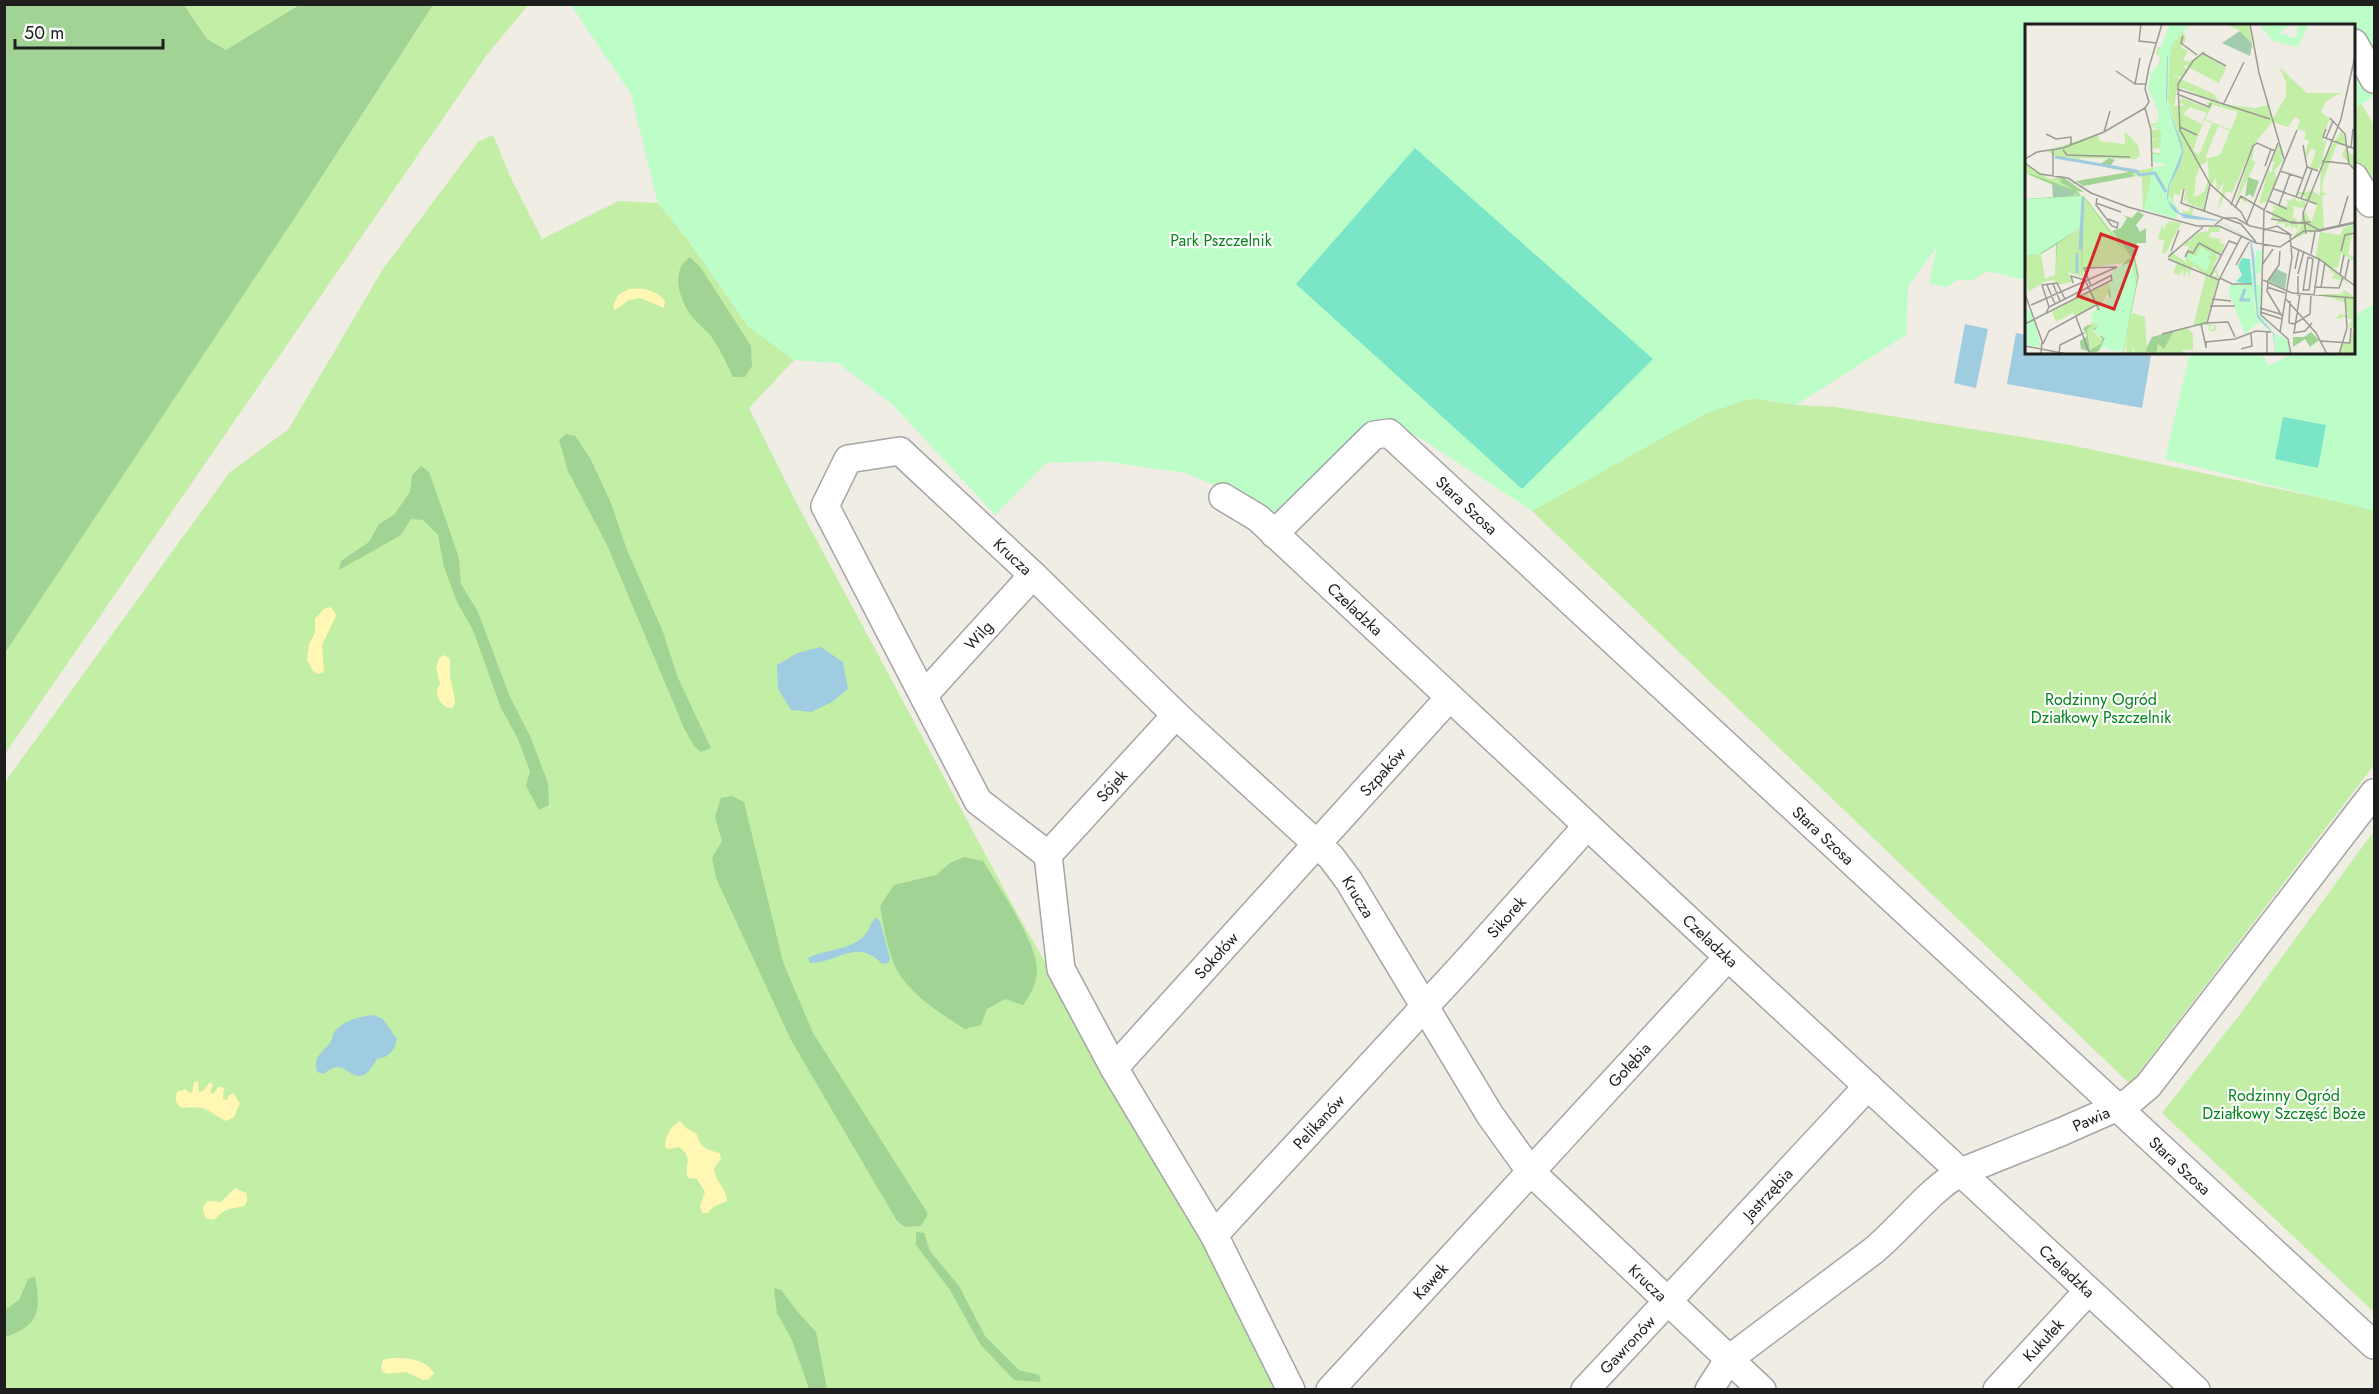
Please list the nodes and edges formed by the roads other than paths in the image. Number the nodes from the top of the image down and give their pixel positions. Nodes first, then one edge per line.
1 (2355, 178) edge
2 (2373, 205) edge
3 (1223, 497) dead end
4 (1274, 534) junction
5 (1033, 575) junction
6 (924, 695) junction
7 (1449, 698) junction
8 (1176, 715) junction
9 (2374, 793) edge
10 (1587, 826) junction
11 (1316, 845) junction
12 (1048, 855) junction
13 (1728, 957) junction
14 (1424, 1008) junction
15 (1114, 1068) junction
16 (1868, 1086) junction
17 (2118, 1107) junction
18 (1531, 1172) junction
19 (1961, 1172) junction
20 (1214, 1235) junction
21 (2088, 1291) junction
22 (1668, 1301) junction
23 (2374, 1345) edge
24 (1729, 1359) junction
25 (1291, 1389) edge
26 (1330, 1389) edge
27 (1585, 1389) edge
28 (1709, 1389) edge
29 (1761, 1389) edge
30 (1997, 1389) edge
31 (2196, 1389) edge

1 - 2 street
3 - 4 street, Czeladzka
4 - 7 street, Czeladzka
4 - 17 street, Stara Szosa
5 - 6 street, Wilg
5 - 6 street, Krucza
5 - 8 street, Krucza
6 - 12 street
7 - 10 street, Czeladzka
7 - 11 street, Szpaków
8 - 11 street, Krucza
8 - 12 street, Sójek
9 - 17 street, Pawia
10 - 13 street, Czeladzka
10 - 14 street, Sikorek
11 - 14 street, Krucza
11 - 15 street, Sokołów
12 - 15 street
13 - 16 street, Czeladzka
13 - 18 street, Gołębia
14 - 18 street, Krucza
14 - 20 street, Pelikanów
15 - 20 street
16 - 19 street, Czeladzka
16 - 22 street, Jastrzębia
17 - 19 street, Pawia
17 - 23 street, Stara Szosa
18 - 22 street, Krucza
18 - 26 street, Kawek
19 - 21 street, Czeladzka
19 - 24 street, Pawia
20 - 25 street
21 - 30 street, Kukułek
21 - 31 street, Czeladzka
22 - 24 street, Krucza
22 - 27 street, Gawronów
24 - 28 street, Pawia
24 - 29 street, Krucza

